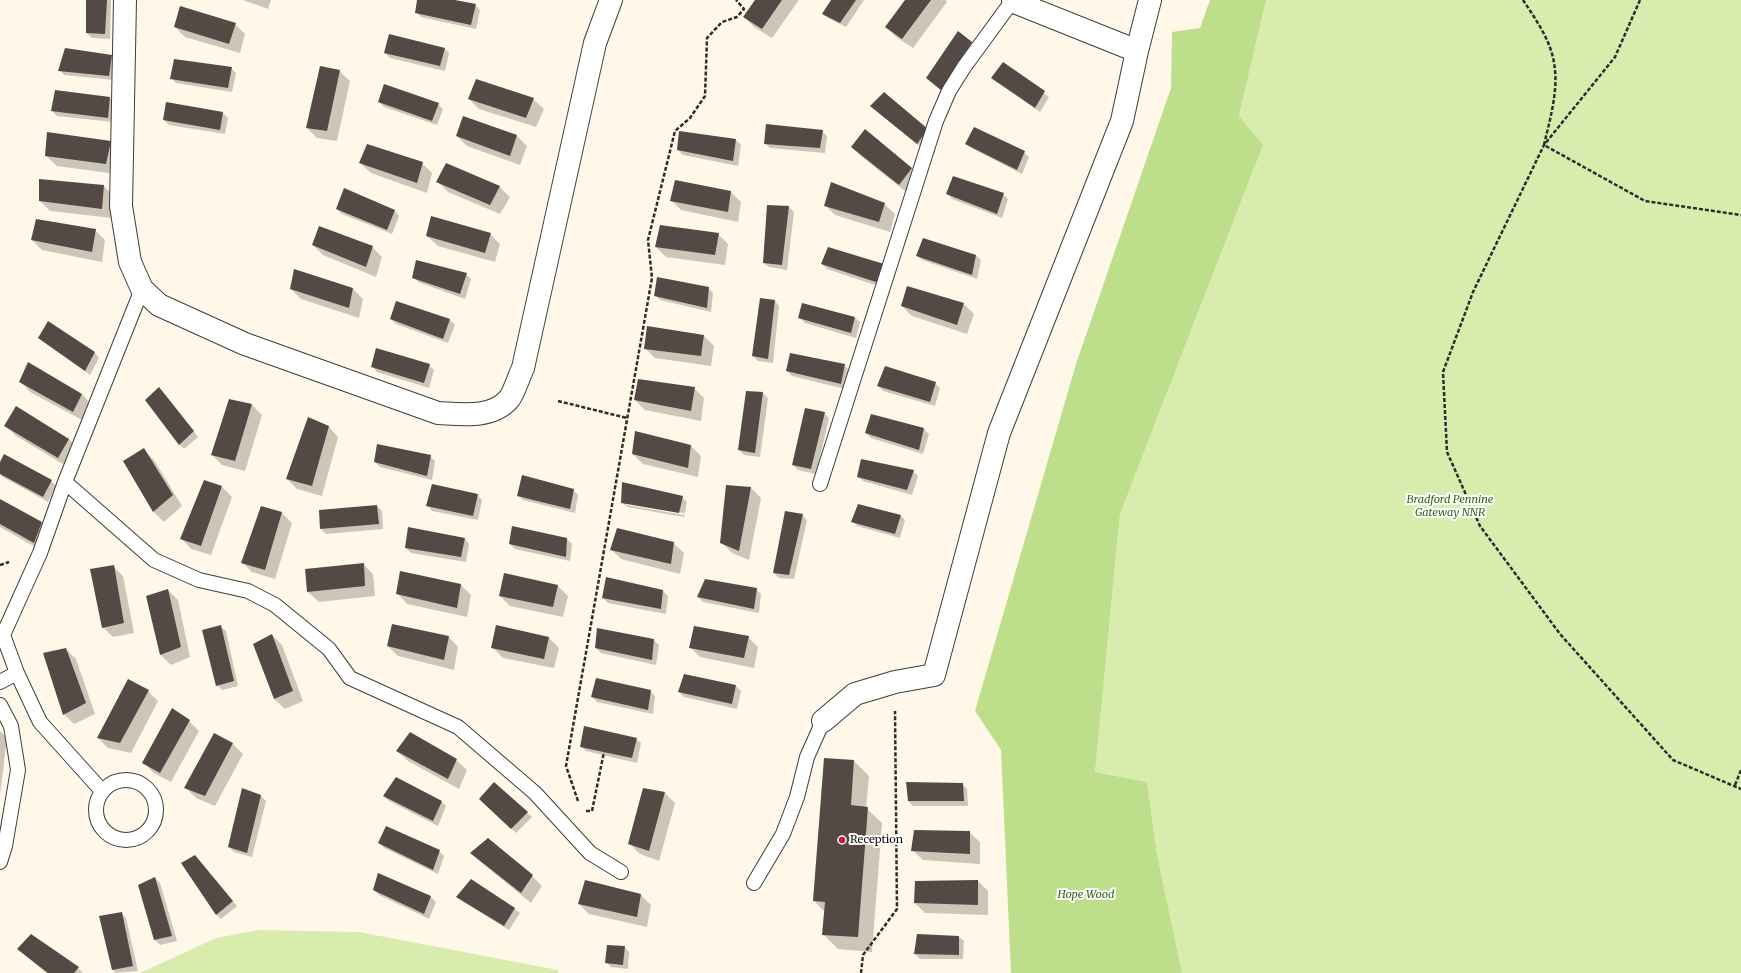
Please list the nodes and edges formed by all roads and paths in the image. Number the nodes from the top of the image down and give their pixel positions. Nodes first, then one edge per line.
1 (125, 0) edge
2 (611, 0) edge
3 (736, 0) edge
4 (1013, 0) edge
5 (1150, 0) edge
6 (1523, 0) edge
7 (1640, 0) edge
8 (1137, 51) junction
9 (1544, 144) junction
10 (1741, 214) edge
11 (142, 289) junction
12 (558, 401) dead end
13 (628, 418) junction
14 (65, 482) junction
15 (820, 484) dead end
16 (4, 625) edge
17 (17, 673) junction
18 (0, 682) edge
19 (895, 682) junction
20 (0, 705) edge
21 (823, 721) joint
22 (604, 752) dead end
23 (1741, 770) edge
24 (1735, 786) junction
25 (1741, 789) edge
26 (102, 791) junction
27 (581, 812) junction
28 (568, 828) junction
29 (0, 862) edge
30 (621, 872) dead end
31 (754, 883) dead end
32 (862, 973) edge

1 - 11 street
2 - 11 street
3 - 13 path
4 - 8 street
4 - 15 lane
5 - 8 street
6 - 9 path
7 - 9 path
8 - 19 street
9 - 10 path
9 - 24 path
11 - 14 lane
12 - 13 path
13 - 27 path
14 - 16 lane
14 - 28 lane
16 - 17 lane
17 - 18 lane
17 - 26 lane
19 - 21 street
19 - 32 path
20 - 29 lane
21 - 31 lane
22 - 27 path
23 - 24 path
24 - 25 path
26 - 26 lane
27 - 28 path
28 - 30 lane

